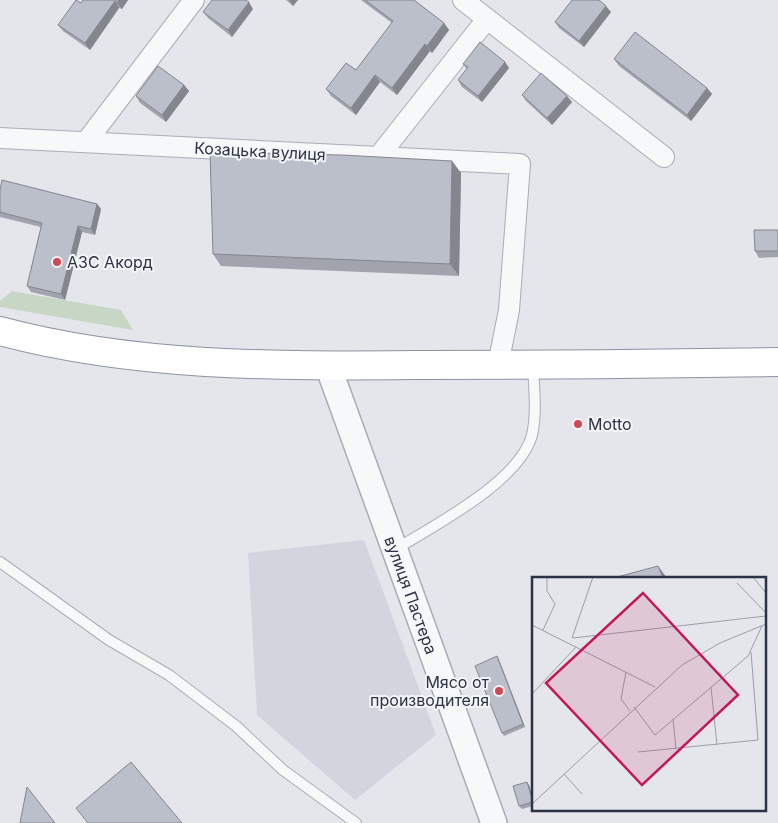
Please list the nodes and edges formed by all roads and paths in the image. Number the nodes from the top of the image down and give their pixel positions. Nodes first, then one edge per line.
1 (194, 0) edge
2 (463, 0) edge
3 (487, 19) junction
4 (0, 138) edge
5 (86, 142) junction
6 (379, 156) junction
7 (664, 157) dead end
8 (0, 331) edge
9 (778, 362) edge
10 (533, 364) junction
11 (498, 365) junction
12 (328, 366) junction
13 (395, 549) junction
14 (0, 562) edge
15 (356, 823) edge
16 (494, 823) edge

1 - 5 street
2 - 3 street
3 - 6 street
3 - 7 street
4 - 5 street, Козацька вулиця
5 - 6 street, Козацька вулиця
6 - 11 street, Козацька вулиця
8 - 12 highway
9 - 10 highway
10 - 11 highway
10 - 13 lane
11 - 12 highway
12 - 13 street, вулиця Пастера
13 - 16 street, вулиця Пастера
14 - 15 lane

